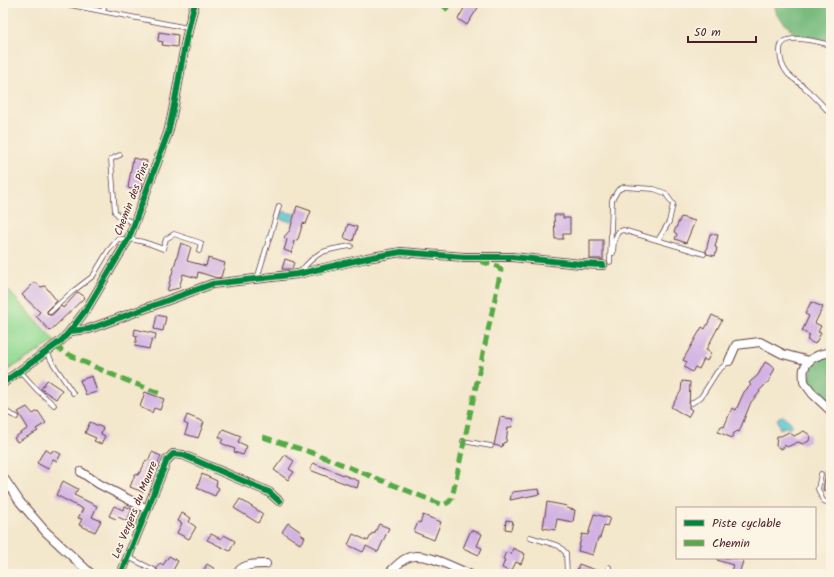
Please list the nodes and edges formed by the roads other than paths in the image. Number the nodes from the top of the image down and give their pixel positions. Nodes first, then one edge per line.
1 (60, 3) edge
2 (105, 3) edge
3 (194, 3) edge
4 (103, 11) junction
5 (188, 28) junction
6 (831, 45) edge
7 (831, 115) edge
8 (120, 155) dead end
9 (279, 206) dead end
10 (135, 223) junction
11 (129, 238) junction
12 (658, 240) junction
13 (351, 246) dead end
14 (200, 251) dead end
15 (704, 254) dead end
16 (606, 263) junction
17 (298, 274) junction
18 (257, 280) junction
19 (50, 312) dead end
20 (70, 331) junction
21 (47, 352) junction
22 (831, 352) edge
23 (729, 361) joint
24 (809, 361) junction
25 (20, 371) junction
26 (3, 383) edge
27 (73, 393) dead end
28 (692, 404) dead end
29 (54, 405) dead end
30 (3, 406) edge
31 (831, 411) edge
32 (17, 417) dead end
33 (463, 441) dead end
34 (491, 446) dead end
35 (81, 472) dead end
36 (821, 474) dead end
37 (3, 477) edge
38 (279, 501) dead end
39 (831, 503) edge
40 (147, 509) junction
41 (530, 537) dead end
42 (128, 557) junction
43 (266, 564) dead end
44 (609, 567) dead end
45 (154, 570) dead end
46 (91, 574) edge
47 (121, 574) edge
48 (236, 574) edge
49 (388, 574) edge
50 (468, 574) edge
51 (567, 574) edge
52 (606, 574) edge

1 - 4 lane
2 - 4 lane
3 - 5 street, Chemin des Pins
4 - 5 lane
5 - 10 street, Chemin des Pins
6 - 7 lane
8 - 10 lane
9 - 18 lane
10 - 11 street, Chemin des Pins
11 - 14 lane
11 - 19 lane
11 - 20 street, Chemin des Pins
12 - 15 lane
12 - 16 lane
12 - 16 lane
13 - 17 lane
16 - 17 street
17 - 18 street
18 - 20 street
20 - 21 street, Chemin des Pins
21 - 25 street, Chemin des Pins
21 - 27 lane
22 - 24 street
23 - 24 street
23 - 28 lane
24 - 31 street
25 - 26 street, Chemin des Pins
25 - 29 lane
30 - 32 lane
33 - 34 lane
35 - 40 street
36 - 39 lane
37 - 46 street
38 - 40 street, Les Vergers du Mourre
40 - 42 street, Les Vergers du Mourre
41 - 51 lane
42 - 45 lane
42 - 47 street, Les Vergers du Mourre
43 - 48 street
44 - 52 lane
49 - 50 street

